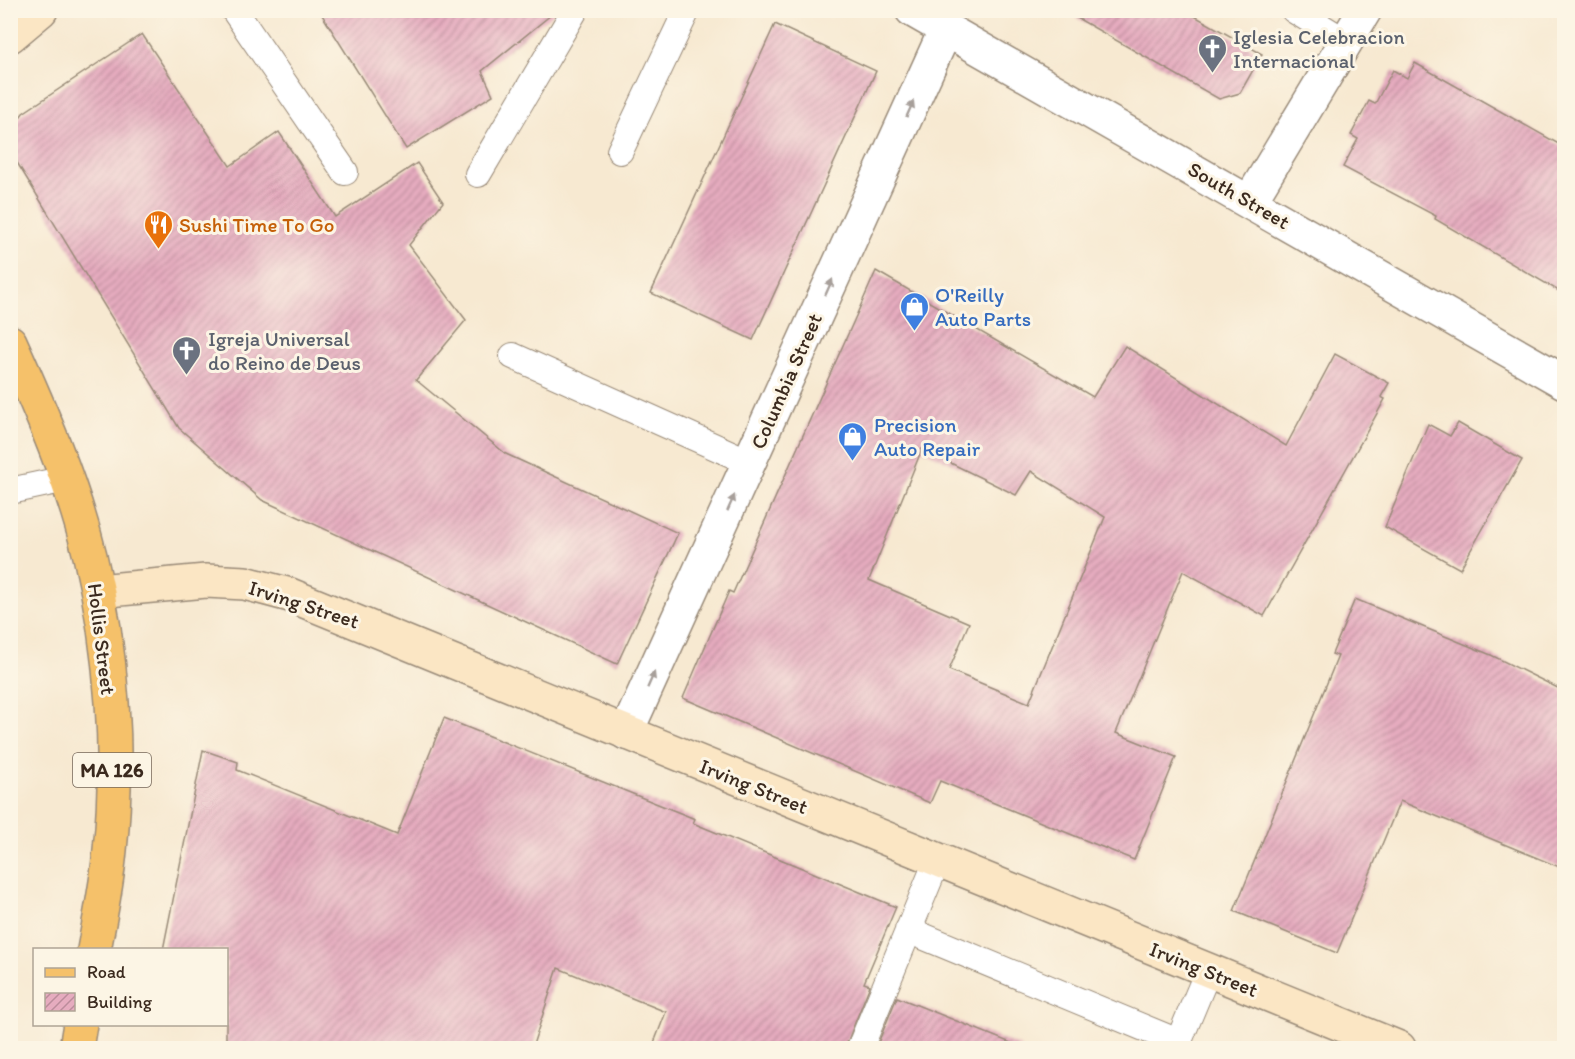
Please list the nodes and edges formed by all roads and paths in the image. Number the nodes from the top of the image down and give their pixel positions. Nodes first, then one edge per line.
1 (41, 10) edge
2 (234, 10) edge
3 (575, 10) edge
4 (687, 10) edge
5 (912, 10) edge
6 (1294, 10) edge
7 (1365, 10) edge
8 (946, 29) junction
9 (10, 36) edge
10 (1346, 42) junction
11 (620, 151) dead end
12 (345, 172) dead end
13 (478, 174) dead end
14 (1250, 201) junction
15 (10, 342) edge
16 (513, 356) dead end
17 (1564, 382) edge
18 (749, 462) junction
19 (66, 479) junction
20 (10, 491) edge
21 (98, 591) junction
22 (626, 733) junction
23 (938, 861) junction
24 (908, 930) junction
25 (94, 948) edge
26 (1208, 971) junction
27 (80, 1026) edge
28 (1177, 1045) edge
29 (76, 1048) edge
30 (860, 1048) edge
31 (1399, 1048) edge

1 - 9 street
2 - 12 lane
3 - 13 lane
4 - 11 lane
5 - 8 street, South Street
6 - 10 lane
7 - 10 street
8 - 14 street, South Street
18 -> 8 street, Columbia Street
10 - 14 street
14 - 17 street, South Street
15 - 19 main road, Hollis Street / MA 126
16 - 18 lane
22 -> 18 street, Columbia Street
19 - 20 lane
19 - 21 main road, Hollis Street / MA 126
21 - 22 street, Irving Street
21 - 25 main road, Hollis Street / MA 126
22 - 23 street, Irving Street
23 - 24 lane
23 - 26 street, Irving Street
24 - 28 lane
24 - 30 lane
26 - 28 lane
26 - 31 street, Irving Street
27 - 29 main road

